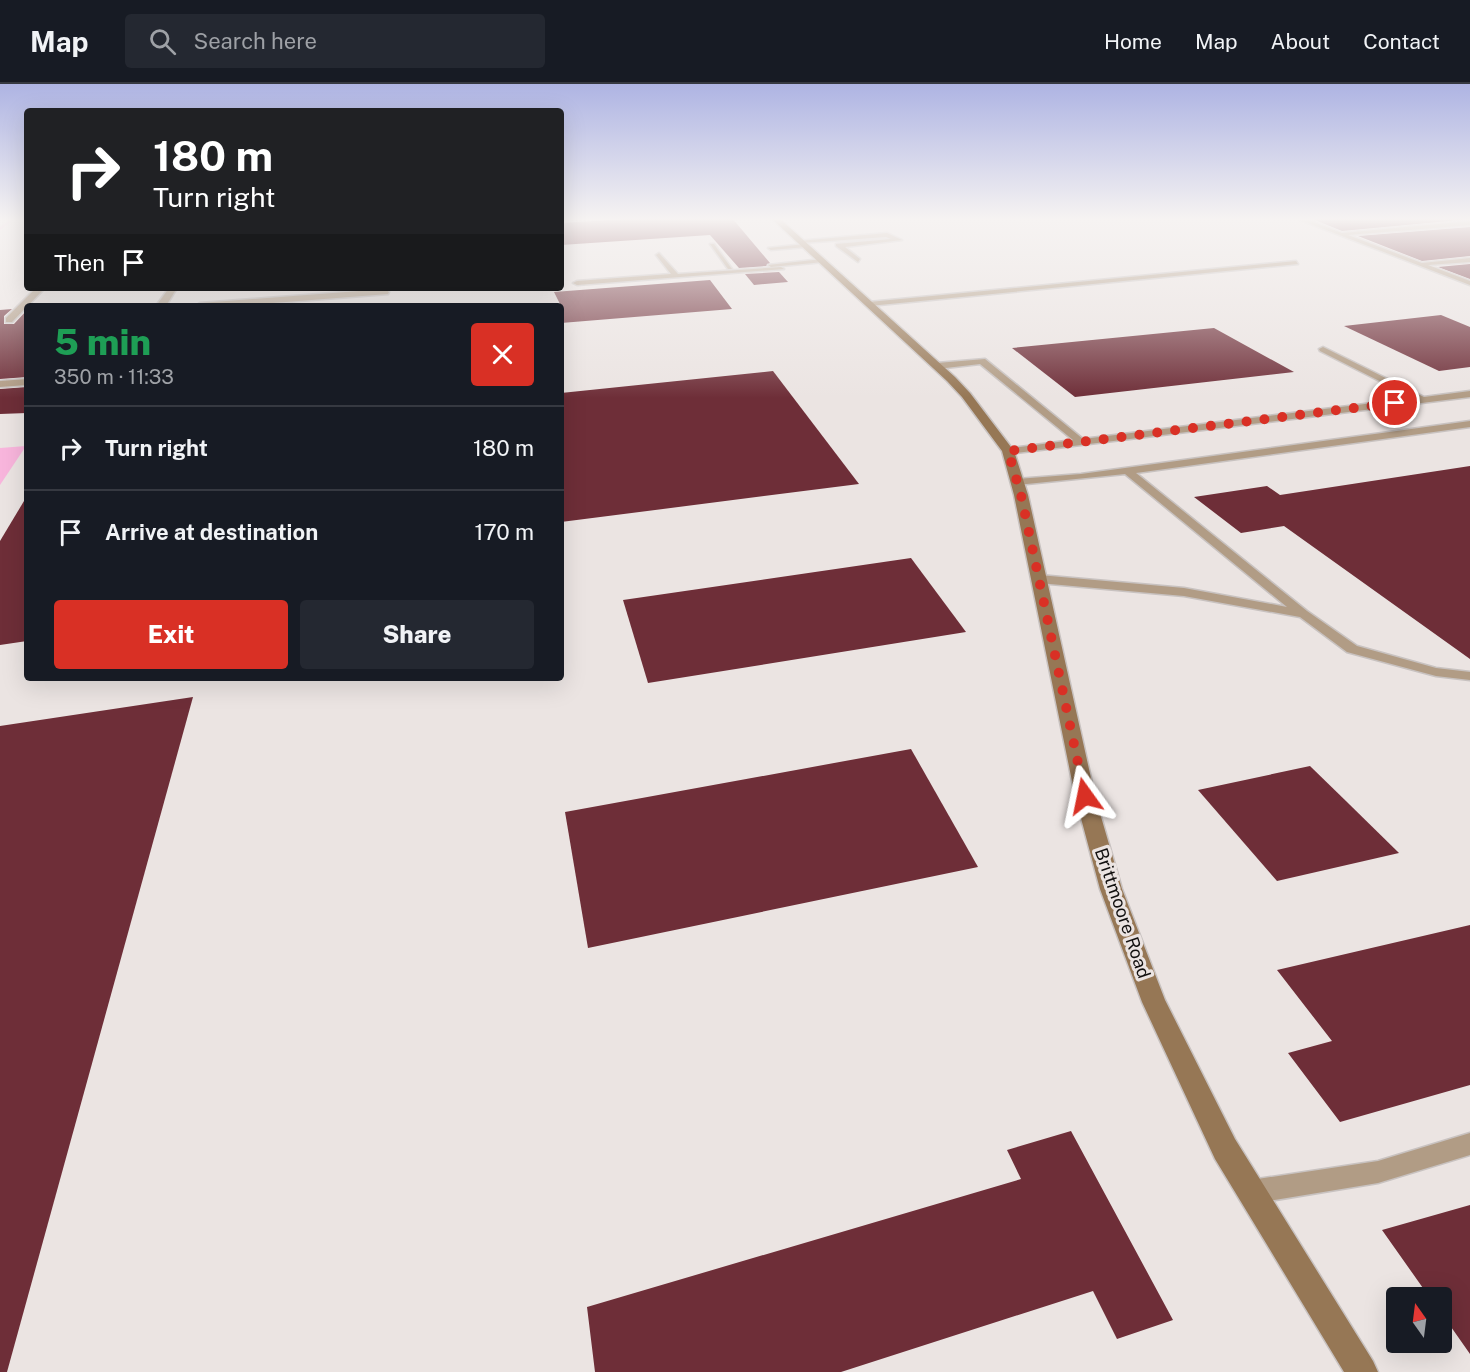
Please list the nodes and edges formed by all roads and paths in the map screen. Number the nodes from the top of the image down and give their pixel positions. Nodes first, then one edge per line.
1 (630, 278) edge
2 (841, 278) edge
3 (1152, 278) edge
4 (577, 283) dead end
5 (38, 291) edge
6 (303, 291) edge
7 (375, 291) edge
8 (299, 299) junction
9 (26, 303) edge
10 (242, 303) edge
11 (869, 304) junction
12 (24, 305) edge
13 (24, 319) edge
14 (1323, 349) dead end
15 (937, 366) junction
16 (24, 382) edge
17 (0, 384) edge
18 (1470, 394) edge
19 (1423, 400) junction
20 (1470, 424) edge
21 (1081, 442) junction
22 (1008, 451) junction
23 (1127, 471) junction
24 (1017, 482) junction
25 (1039, 579) junction
26 (1304, 614) junction
27 (1470, 676) edge
28 (1470, 1144) edge
29 (1251, 1192) junction
30 (1362, 1372) edge

1 - 4 lane
2 - 11 main road, Brittmoore Road
3 - 11 lane
5 - 9 street
6 - 8 street
7 - 8 street
8 - 10 street
11 - 15 main road, Brittmoore Road
12 - 13 street
14 - 19 lane
15 - 21 lane
15 - 22 main road, Brittmoore Road
16 - 17 street
18 - 19 lane
19 - 21 lane
20 - 23 lane
21 - 22 lane
22 - 24 main road, Brittmoore Road
23 - 24 lane
23 - 26 lane
24 - 25 main road, Brittmoore Road
25 - 26 lane
25 - 29 main road, Brittmoore Road
26 - 27 lane
28 - 29 lane
29 - 30 main road, Brittmoore Road

